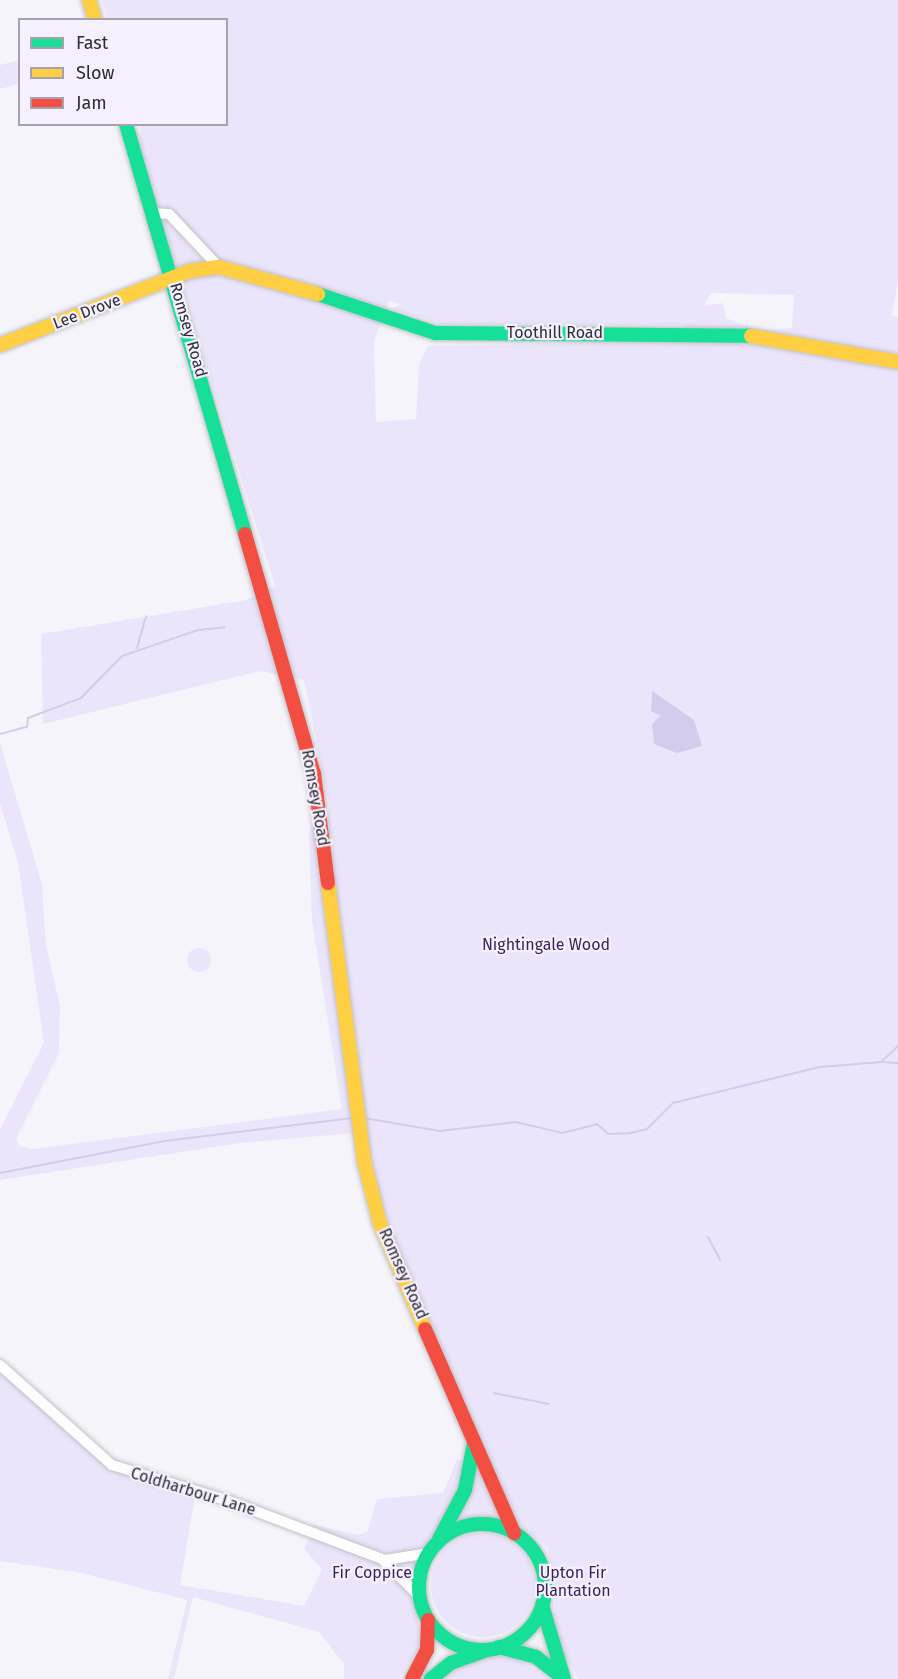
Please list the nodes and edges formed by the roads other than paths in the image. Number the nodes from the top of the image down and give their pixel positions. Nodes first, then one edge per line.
1 (89, 0) edge
2 (94, 18) edge
3 (127, 126) edge
4 (152, 213) junction
5 (219, 267) junction
6 (173, 279) junction
7 (0, 345) edge
8 (898, 362) edge
9 (0, 1365) edge
10 (474, 1437) junction
11 (514, 1533) junction
12 (438, 1542) junction
13 (429, 1553) junction
14 (382, 1559) junction
15 (419, 1596) junction
16 (542, 1605) junction
17 (428, 1620) junction
18 (492, 1648) junction
19 (412, 1679) edge
20 (431, 1679) edge
21 (564, 1679) edge

1 - 2 main road
3 - 4 main road, Romsey Road
4 - 5 street
4 - 6 main road, Romsey Road
5 - 6 main road, Toothill Road
5 - 8 main road, Toothill Road
6 - 7 main road, Lee Drove
6 - 10 main road, Romsey Road
9 - 14 street, Coldharbour Lane
10 - 11 main road, Romsey Road
10 - 12 main road
11 - 12 main road
11 - 16 main road
12 - 13 main road
13 - 14 street, Coldharbour Lane
13 - 15 main road
14 - 15 street, Coldharbour Lane
15 - 17 main road
16 - 18 main road
16 - 21 main road
17 - 18 main road
17 - 19 main road
18 - 20 main road
18 - 21 main road

